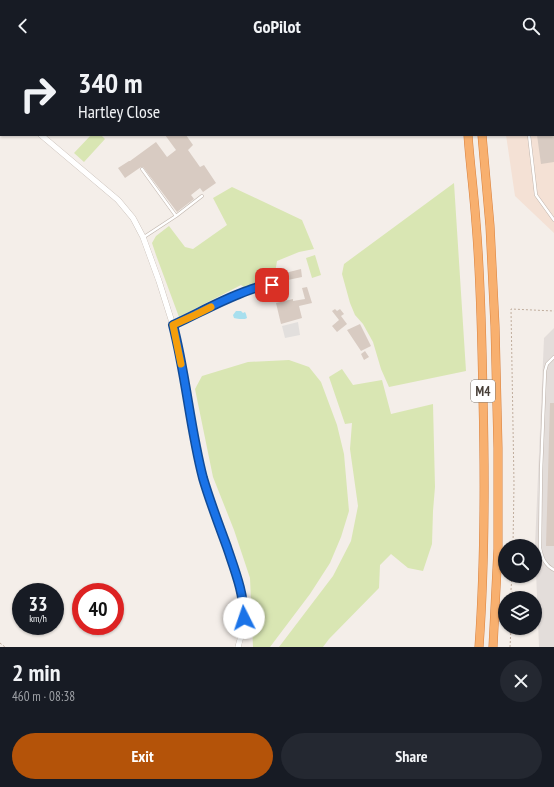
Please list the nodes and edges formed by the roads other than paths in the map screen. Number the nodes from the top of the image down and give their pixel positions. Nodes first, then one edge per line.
1 (42, 136) edge
2 (468, 136) edge
3 (482, 136) edge
4 (529, 136) edge
5 (142, 169) dead end
6 (202, 196) dead end
7 (176, 216) junction
8 (554, 220) edge
9 (143, 237) junction
10 (272, 285) dead end
11 (173, 325) junction
12 (554, 357) edge
13 (554, 570) edge
14 (238, 647) edge
15 (479, 647) edge
16 (493, 647) edge

1 - 9 street
2 - 15 highway, M4
3 - 16 highway, M4
4 - 8 lane
5 - 7 lane
6 - 7 lane
7 - 9 lane
9 - 11 street
10 - 11 lane
11 - 14 street
12 - 13 lane

